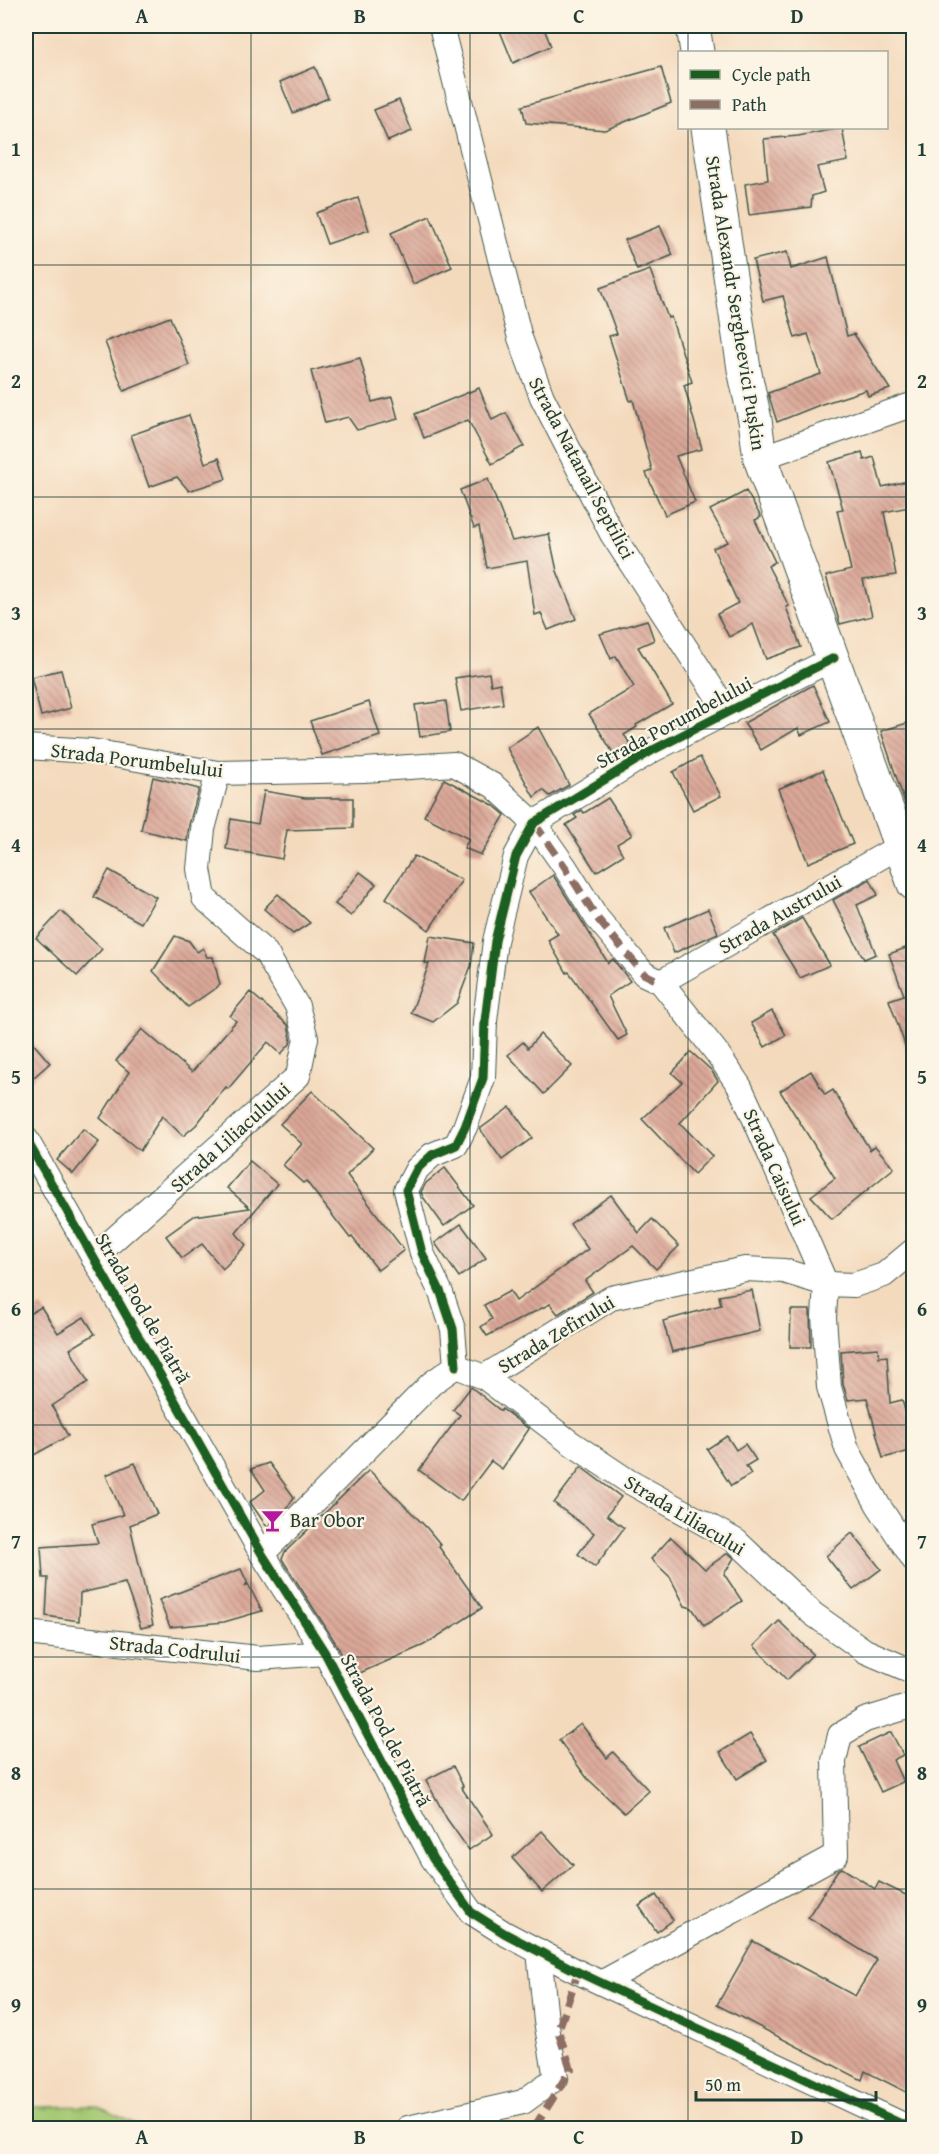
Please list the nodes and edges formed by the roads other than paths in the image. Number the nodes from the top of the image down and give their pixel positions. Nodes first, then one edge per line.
1 (441, 26) edge
2 (693, 26) edge
3 (697, 51) edge
4 (708, 129) edge
5 (914, 404) edge
6 (760, 458) junction
7 (834, 658) junction
8 (729, 713) junction
9 (26, 747) edge
10 (218, 773) junction
11 (534, 824) junction
12 (900, 846) junction
13 (914, 884) edge
14 (661, 982) junction
15 (26, 1139) edge
16 (914, 1250) edge
17 (93, 1258) junction
18 (826, 1284) junction
19 (456, 1366) junction
20 (484, 1377) junction
21 (262, 1554) junction
22 (914, 1560) edge
23 (26, 1633) edge
24 (325, 1653) junction
25 (914, 1672) edge
26 (914, 1705) edge
27 (539, 1951) junction
28 (603, 1982) junction
29 (408, 2128) edge
30 (910, 2128) edge

1 - 8 street, Strada Natanail Septilici
2 - 3 street
4 - 6 street, Strada Alexandr Sergheevici Pușkin
5 - 6 street
6 - 7 street, Strada Alexandr Sergheevici Pușkin
7 - 8 street, Strada Porumbelului
7 - 12 street, Strada Alexandr Sergheevici Pușkin
8 - 11 street, Strada Porumbelului
9 - 10 street, Strada Porumbelului
10 - 11 street, Strada Porumbelului
10 - 17 street, Strada Liliaculului
11 - 14 street, Strada Caisului
11 - 19 street
12 - 13 street, Strada Alexandr Sergheevici Pușkin
12 - 14 street, Strada Austrului
14 - 18 street, Strada Caisului
15 - 17 street, Strada Pod de Piatră
16 - 18 street, Strada Zefirului
17 - 21 street, Strada Pod de Piatră
18 - 20 street, Strada Zefirului
18 - 22 street, Strada Caisului
19 - 20 street, Strada Zefirului
19 - 21 street
20 - 25 street, Strada Liliacului
21 - 24 street, Strada Pod de Piatră
23 - 24 street, Strada Codrului
24 - 27 street, Strada Pod de Piatră
26 - 28 street
27 - 28 street, Strada Pod de Piatră
27 - 29 street
28 - 30 street, Strada Pod de Piatră

